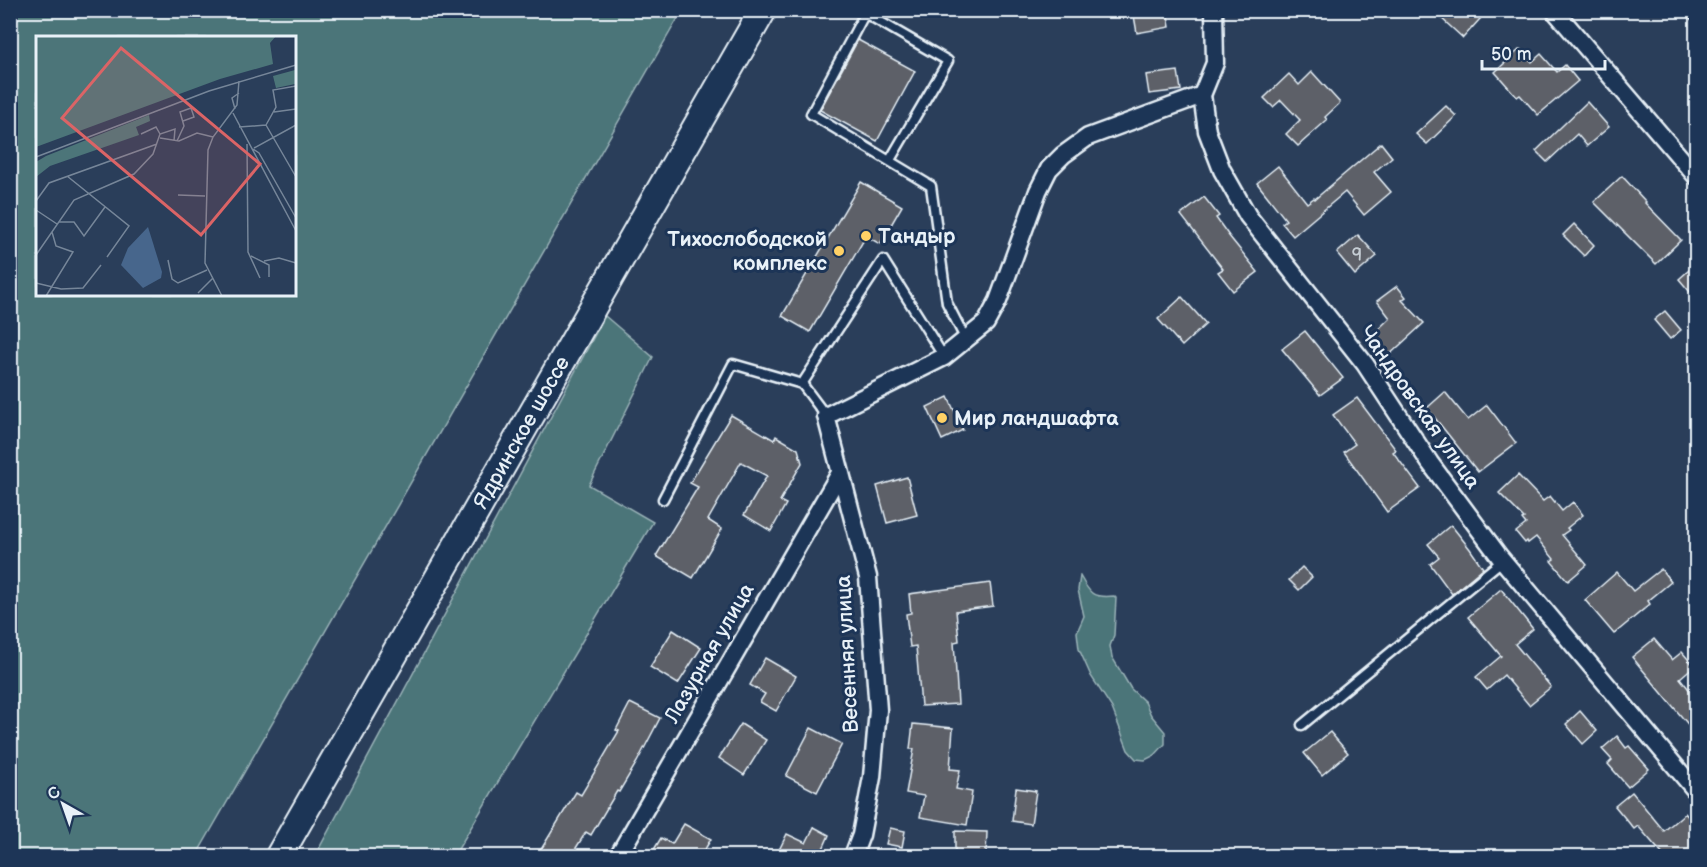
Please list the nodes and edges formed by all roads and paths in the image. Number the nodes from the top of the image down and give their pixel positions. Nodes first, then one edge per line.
1 (763, 10) edge
2 (1214, 10) edge
3 (1554, 10) edge
4 (1202, 95) junction
5 (890, 160) junction
6 (1696, 176) edge
7 (966, 340) junction
8 (944, 357) junction
9 (802, 384) junction
10 (826, 416) junction
11 (840, 473) junction
12 (663, 499) dead end
13 (1503, 560) junction
14 (1302, 725) dead end
15 (1696, 791) edge
16 (279, 856) edge
17 (618, 856) edge
18 (853, 856) edge

1 - 16 main road, Ядринское шоссе
2 - 4 street
3 - 6 street
4 - 7 street
4 - 13 street, Чандровская улица
5 - 5 lane
5 - 7 lane
7 - 8 street
8 - 9 lane
8 - 10 street
9 - 10 lane
9 - 12 lane
10 - 11 street, Весенняя улица
11 - 17 street, Лазурная улица
11 - 18 street, Весенняя улица
13 - 14 lane
13 - 15 street, Чандровская улица

